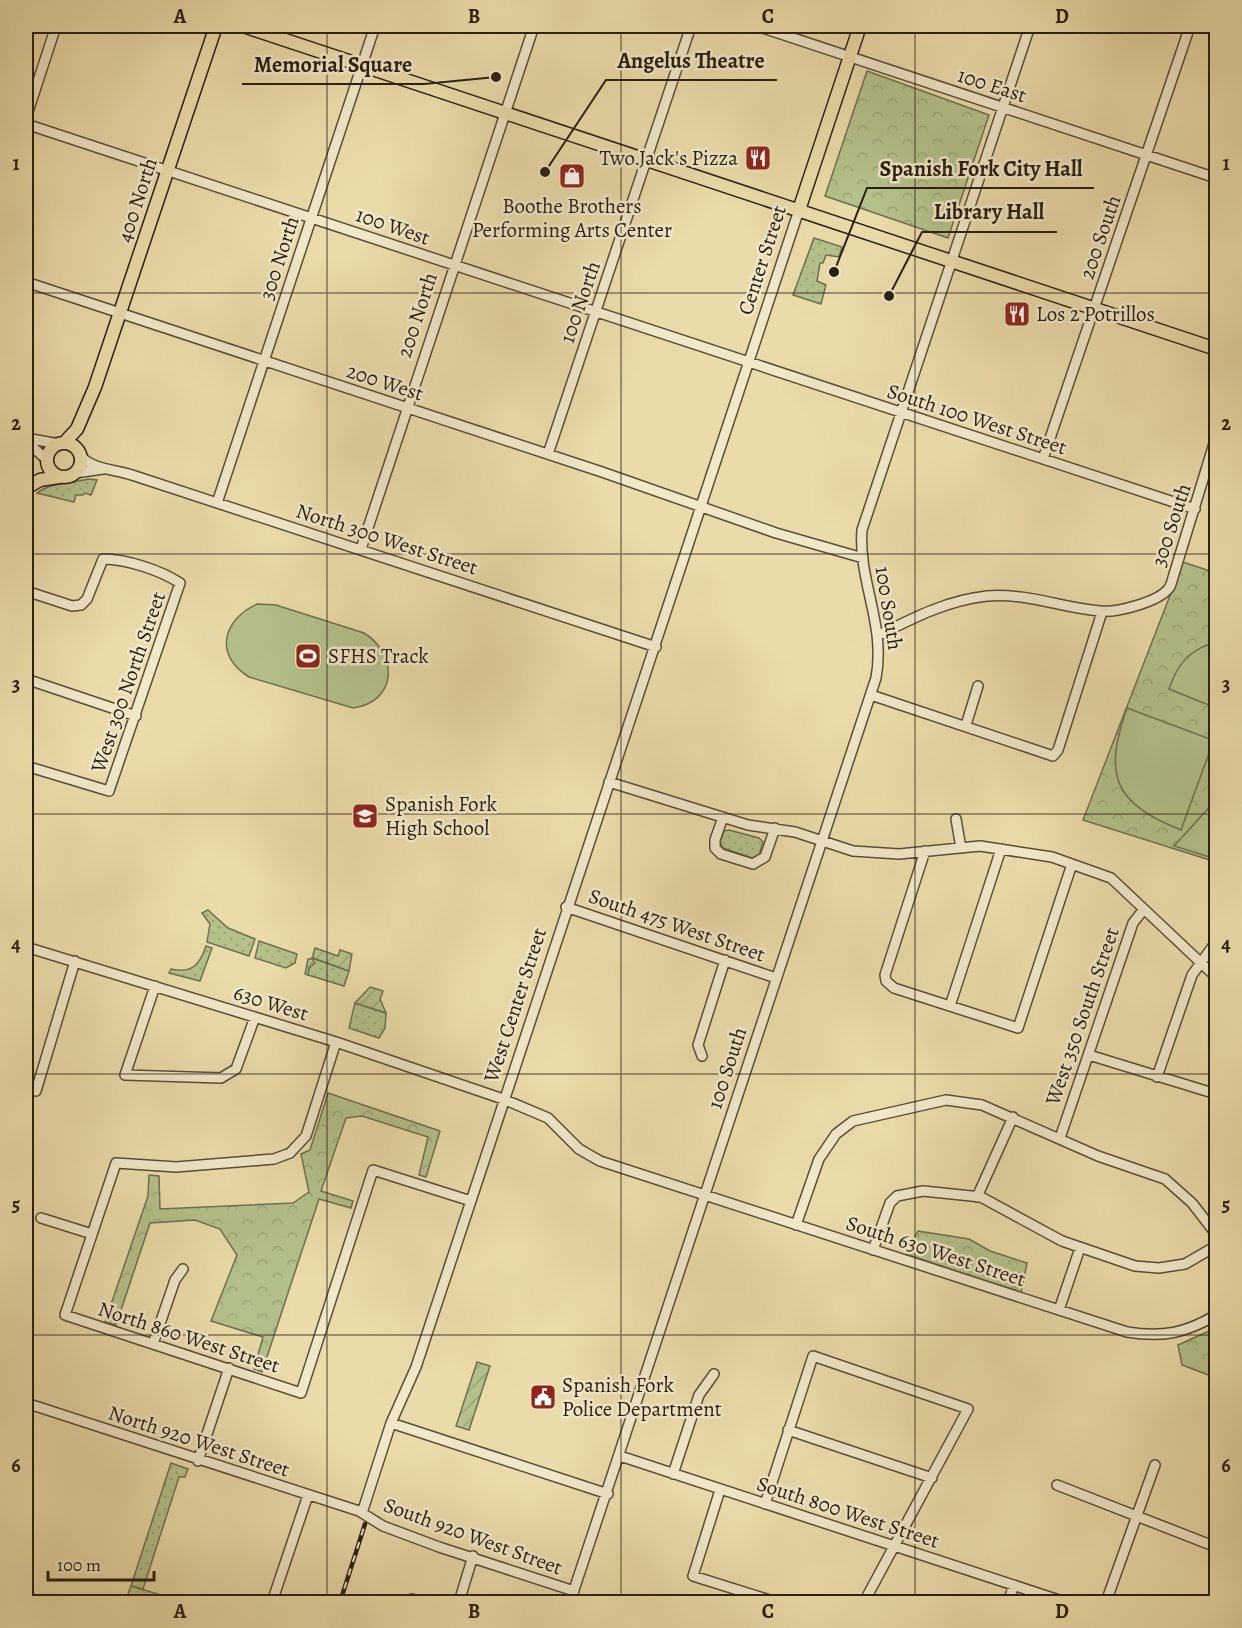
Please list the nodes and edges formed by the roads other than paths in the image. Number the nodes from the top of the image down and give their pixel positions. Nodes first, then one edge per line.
1 (56, 26) edge
2 (216, 26) edge
3 (243, 26) edge
4 (375, 26) edge
5 (534, 26) edge
6 (691, 26) edge
7 (757, 26) edge
8 (860, 26) edge
9 (1030, 26) edge
10 (1190, 26) edge
11 (850, 57) junction
12 (362, 66) junction
13 (1003, 108) junction
14 (505, 113) junction
15 (26, 118) edge
16 (26, 124) edge
17 (1147, 156) junction
18 (645, 160) junction
19 (168, 171) junction
20 (1216, 178) edge
21 (799, 210) junction
22 (311, 218) junction
23 (953, 261) junction
24 (453, 266) junction
25 (26, 282) edge
26 (1095, 309) junction
27 (595, 312) junction
28 (120, 314) junction
29 (1216, 349) edge
30 (264, 361) junction
31 (748, 363) junction
32 (95, 387) junction
33 (406, 408) junction
34 (902, 413) junction
35 (1216, 437) edge
36 (26, 440) edge
37 (62, 444) junction
38 (78, 452) junction
39 (548, 454) junction
40 (1043, 459) junction
41 (47, 461) junction
42 (105, 469) junction
43 (75, 473) junction
44 (59, 477) junction
45 (26, 487) edge
46 (217, 503) junction
47 (702, 507) junction
48 (1195, 509) junction
49 (361, 549) junction
50 (862, 558) junction
51 (26, 591) edge
52 (1102, 612) junction
53 (879, 634) junction
54 (656, 647) junction
55 (26, 679) edge
56 (978, 686) dead end
57 (871, 694) junction
58 (136, 716) junction
59 (966, 725) junction
60 (26, 766) edge
61 (609, 782) junction
62 (723, 817) junction
63 (956, 819) dead end
64 (775, 828) junction
65 (822, 841) junction
66 (961, 848) junction
67 (1001, 849) junction
68 (926, 851) junction
69 (1072, 864) junction
70 (566, 907) junction
71 (1144, 909) junction
72 (1216, 942) edge
73 (26, 946) edge
74 (725, 960) junction
75 (75, 961) junction
76 (1201, 963) junction
77 (1216, 977) edge
78 (776, 978) junction
79 (155, 986) junction
80 (950, 1006) junction
81 (255, 1017) junction
82 (336, 1042) junction
83 (1089, 1055) junction
84 (702, 1056) dead end
85 (1157, 1077) junction
86 (36, 1091) dead end
87 (1216, 1094) edge
88 (503, 1099) junction
89 (1013, 1117) junction
90 (1060, 1138) junction
91 (704, 1195) junction
92 (977, 1197) junction
93 (471, 1201) junction
94 (41, 1218) dead end
95 (796, 1225) junction
96 (92, 1234) junction
97 (1216, 1234) edge
98 (1216, 1246) edge
99 (1080, 1248) junction
100 (873, 1250) junction
101 (183, 1269) dead end
102 (1059, 1310) junction
103 (1216, 1315) edge
104 (153, 1344) junction
105 (229, 1368) junction
106 (714, 1374) dead end
107 (26, 1403) edge
108 (391, 1423) junction
109 (788, 1430) junction
110 (620, 1456) junction
111 (198, 1461) junction
112 (1155, 1465) dead end
113 (673, 1474) junction
114 (932, 1478) junction
115 (1057, 1485) dead end
116 (720, 1490) junction
117 (308, 1494) junction
118 (608, 1494) junction
119 (765, 1504) junction
120 (362, 1513) junction
121 (1135, 1515) junction
122 (894, 1546) junction
123 (1216, 1547) edge
124 (473, 1557) junction
125 (1014, 1586) junction
126 (574, 1591) junction
127 (26, 1597) edge
128 (412, 1601) edge
129 (28, 1602) edge
130 (272, 1602) edge
131 (423, 1602) edge
132 (459, 1602) edge
133 (570, 1602) edge
134 (776, 1602) edge
135 (864, 1602) edge
136 (1008, 1602) edge
137 (1065, 1602) edge
138 (1106, 1602) edge

1 - 15 street
2 - 19 main road, 400 North
3 - 12 main road
4 - 12 street, 300 North
5 - 14 street, 200 North
6 - 18 street, 100 North
7 - 11 street, 100 East
8 - 11 main road, Center Street
9 - 13 street, 100 South
10 - 17 street, 200 South
11 - 13 street, 100 East
11 - 21 main road, Center Street
12 - 14 main road
12 - 22 street, 300 North
13 - 17 street, 100 East
13 - 23 street, 100 South
14 - 18 main road
14 - 24 street, 200 North
16 - 19 street, 100 West
17 - 20 street, 100 East
17 - 26 street, 200 South
18 - 21 main road
18 - 27 street, 100 North
19 - 22 street, 100 West
19 - 28 main road, 400 North
21 - 23 main road
21 - 31 street, Center Street
22 - 24 street, 100 West
22 - 30 street, 300 North
23 - 26 main road
23 - 34 street, 100 South
24 - 27 street, 100 West
24 - 33 street, 200 North
25 - 28 street, 200 West
26 - 29 main road
26 - 40 street, 200 South
27 - 31 street, 100 West
27 - 39 street, 100 North
28 - 30 street, 200 West
28 - 32 main road, 400 North
30 - 33 street, 200 West
30 - 46 street, 300 North
31 - 34 street, South 100 West Street
31 - 47 street, Center Street
32 - 37 main road, 400 North
32 - 38 main road, 400 North
33 - 39 street, 200 West
33 - 49 street, 200 North
34 - 40 street, South 100 West Street
34 - 50 street, 100 South
35 - 48 street, 300 South
36 - 37 street
36 - 41 street
37 - 38 main road
37 - 41 main road
38 - 42 street
38 - 43 main road
39 - 47 street, 200 West
40 - 48 street, South 100 West Street
41 - 44 main road
41 - 45 main road
42 - 43 street
42 - 46 street, North 300 West Street
43 - 44 main road
44 - 45 main road
46 - 49 street, North 300 West Street
47 - 50 street, 200 West
47 - 54 street, West Center Street
48 - 52 street, 300 South
49 - 54 street, North 300 West Street
50 - 53 street, 100 South
51 - 58 street, West 300 North Street
52 - 53 street
52 - 59 street
53 - 57 street, 100 South
54 - 61 street, West Center Street
55 - 58 street
56 - 59 street
57 - 59 street
57 - 65 street, 100 South
58 - 60 street, West 300 North Street
61 - 62 street
61 - 70 street, West Center Street
62 - 64 street
62 - 64 street
63 - 66 street
64 - 65 street
65 - 68 street
65 - 78 street, 100 South
66 - 67 street
66 - 68 street
67 - 69 street
67 - 80 street
68 - 80 street
69 - 71 street
69 - 80 street
70 - 74 street, South 475 West Street
70 - 88 street, West Center Street
71 - 76 street
71 - 83 street, West 350 South Street
72 - 76 street
73 - 75 street, 630 West
74 - 78 street, South 475 West Street
74 - 84 street
75 - 79 street, 630 West
75 - 86 street
76 - 77 street
76 - 85 street
78 - 91 street, 100 South
79 - 81 street, 630 West
79 - 81 street
81 - 82 street, 630 West
82 - 88 street, 630 West
82 - 96 street
83 - 85 street
83 - 90 street, West 350 South Street
85 - 87 street
88 - 91 street, 630 West
88 - 93 street, West Center Street
89 - 90 street
89 - 92 street
89 - 95 street
90 - 97 street
91 - 95 street, South 630 West Street
91 - 110 street, 100 South
92 - 99 street
92 - 100 street
93 - 105 street, North 860 West Street
93 - 108 street, West Center Street
94 - 96 street
95 - 100 street, South 630 West Street
96 - 104 street, North 860 West Street
98 - 99 street
99 - 102 street
100 - 102 street, South 630 West Street
101 - 104 street
102 - 103 street, South 630 West Street
104 - 105 street, North 860 West Street
105 - 111 street
106 - 113 street
107 - 111 street, North 920 West Street
108 - 118 street
108 - 120 street, West Center Street
109 - 114 street
109 - 114 street
109 - 119 street
110 - 113 street, South 800 West Street
110 - 118 street, 100 South
111 - 117 street, North 920 West Street
112 - 121 street
113 - 116 street, South 800 West Street
114 - 122 street
115 - 121 street
116 - 119 street, South 800 West Street
116 - 134 street
117 - 120 street, North 920 West Street
117 - 130 street
118 - 126 street, 100 South
119 - 122 street, South 800 West Street
120 - 124 street, South 920 West Street
121 - 123 street
121 - 138 street
122 - 125 street, South 800 West Street
122 - 135 street
124 - 126 street, South 920 West Street
124 - 132 street
125 - 136 street
125 - 137 street, South 800 West Street
126 - 133 street, 100 South
127 - 129 highway
128 - 131 street

